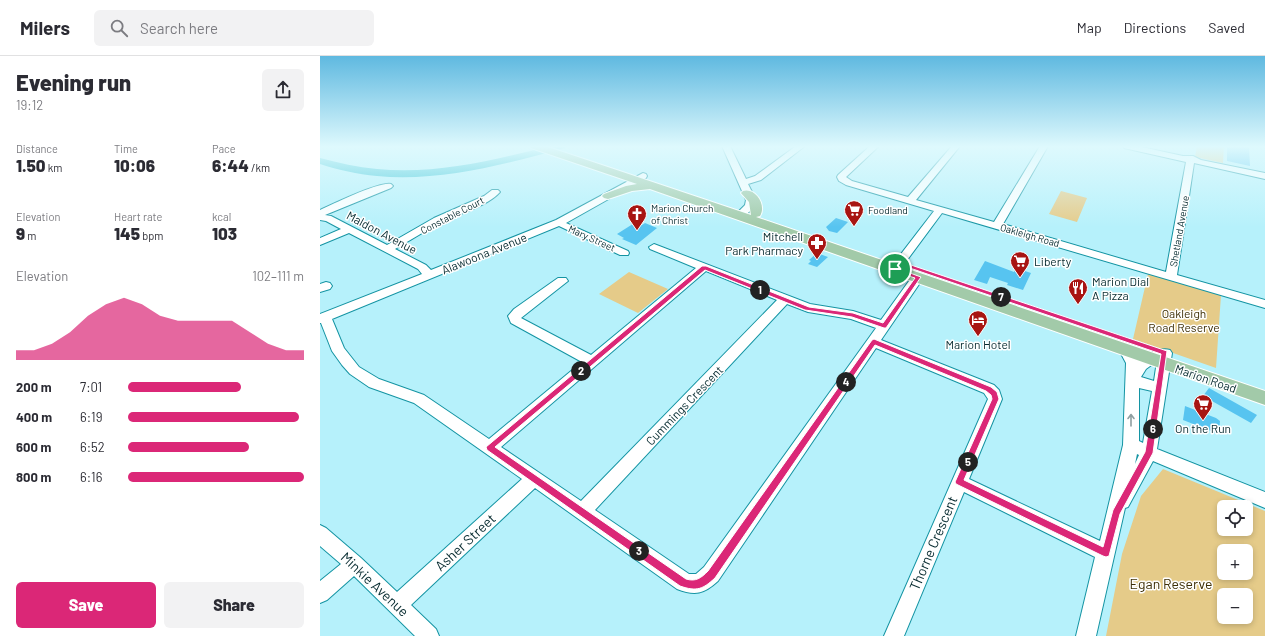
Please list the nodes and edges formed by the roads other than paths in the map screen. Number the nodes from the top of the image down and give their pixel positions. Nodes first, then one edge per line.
1 (614, 173) edge
2 (625, 173) edge
3 (738, 173) edge
4 (765, 173) edge
5 (845, 173) edge
6 (933, 173) edge
7 (1028, 173) edge
8 (1189, 173) edge
9 (1251, 173) edge
10 (621, 176) junction
11 (1265, 176) edge
12 (639, 178) junction
13 (742, 182) junction
14 (388, 186) dead end
15 (653, 186) junction
16 (495, 192) dead end
17 (747, 193) junction
18 (608, 196) junction
19 (910, 201) junction
20 (940, 209) junction
21 (743, 212) junction
22 (320, 214) edge
23 (320, 217) edge
24 (560, 222) junction
25 (997, 226) junction
26 (349, 229) junction
27 (320, 242) edge
28 (654, 247) dead end
29 (387, 249) junction
30 (624, 253) dead end
31 (898, 266) junction
32 (704, 267) junction
33 (429, 275) junction
34 (1171, 276) junction
35 (918, 277) junction
36 (562, 282) dead end
37 (785, 299) junction
38 (1265, 304) edge
39 (322, 318) edge
40 (884, 326) junction
41 (874, 342) junction
42 (1126, 350) junction
43 (1160, 358) junction
44 (592, 361) junction
45 (1132, 380) junction
46 (1159, 388) junction
47 (1265, 388) edge
48 (1265, 398) edge
49 (1131, 445) junction
50 (490, 447) junction
51 (1149, 453) junction
52 (533, 479) junction
53 (959, 482) junction
54 (1265, 500) edge
55 (582, 512) junction
56 (1116, 513) junction
57 (320, 534) edge
58 (1106, 553) junction
59 (355, 564) junction
60 (320, 593) edge
61 (397, 605) junction
62 (429, 636) edge
63 (894, 636) edge
64 (1086, 636) edge

1 - 10 main road, Marion Road
2 - 12 main road, Marion Road
3 - 13 street
4 - 13 street
5 - 19 street, Oakleigh Road
6 - 19 street
7 - 25 street
8 - 34 street, Shetland Avenue
9 - 11 street
10 - 12 main road, Marion Road
10 - 18 main road
12 - 15 main road, Marion Road
12 - 18 street, Alawoona Avenue
12 - 21 main road, Marion Road
13 - 17 street
14 - 22 street
15 - 18 main road
15 - 21 main road, Marion Road
16 - 29 street, Constable Court
17 - 21 street
17 - 21 main road
18 - 24 street, Alawoona Avenue
19 - 20 street, Oakleigh Road
20 - 25 street, Oakleigh Road
20 - 31 street
21 - 31 main road, Marion Road
23 - 26 street, Maldon Avenue
24 - 30 street, Mary Street
24 - 33 street, Alawoona Avenue
25 - 34 street, Oakleigh Road
26 - 27 street
26 - 29 street, Maldon Avenue
28 - 32 street
29 - 33 street, Maldon Avenue
31 - 35 main road, Marion Road
31 - 43 main road, Marion Road
32 - 37 street
32 - 44 street
33 - 39 street, Alawoona Avenue
34 - 38 street, Oakleigh Road
35 - 40 street
35 - 42 main road, Marion Road
36 - 44 street
37 - 40 street
37 - 55 street, Cummings Crescent
39 - 50 street
40 - 41 street
41 - 53 street, Thorne Crescent
41 - 55 street
42 - 43 main road, Marion Road
42 - 45 street
43 - 45 street
43 - 46 street
43 - 47 main road, Marion Road
43 - 48 main road, Marion Road
44 - 50 street
45 - 46 street
49 -> 45 street
46 - 51 street
49 - 51 street
49 - 56 street
50 - 52 street
51 - 54 street
51 - 56 street
52 - 55 street
52 - 61 street, Asher Street
53 - 58 street
53 - 63 street, Thorne Crescent
56 - 58 street
57 - 59 street, Minkie Avenue
58 - 64 street
59 - 60 street
59 - 61 street, Minkie Avenue
61 - 62 street, Minkie Avenue

